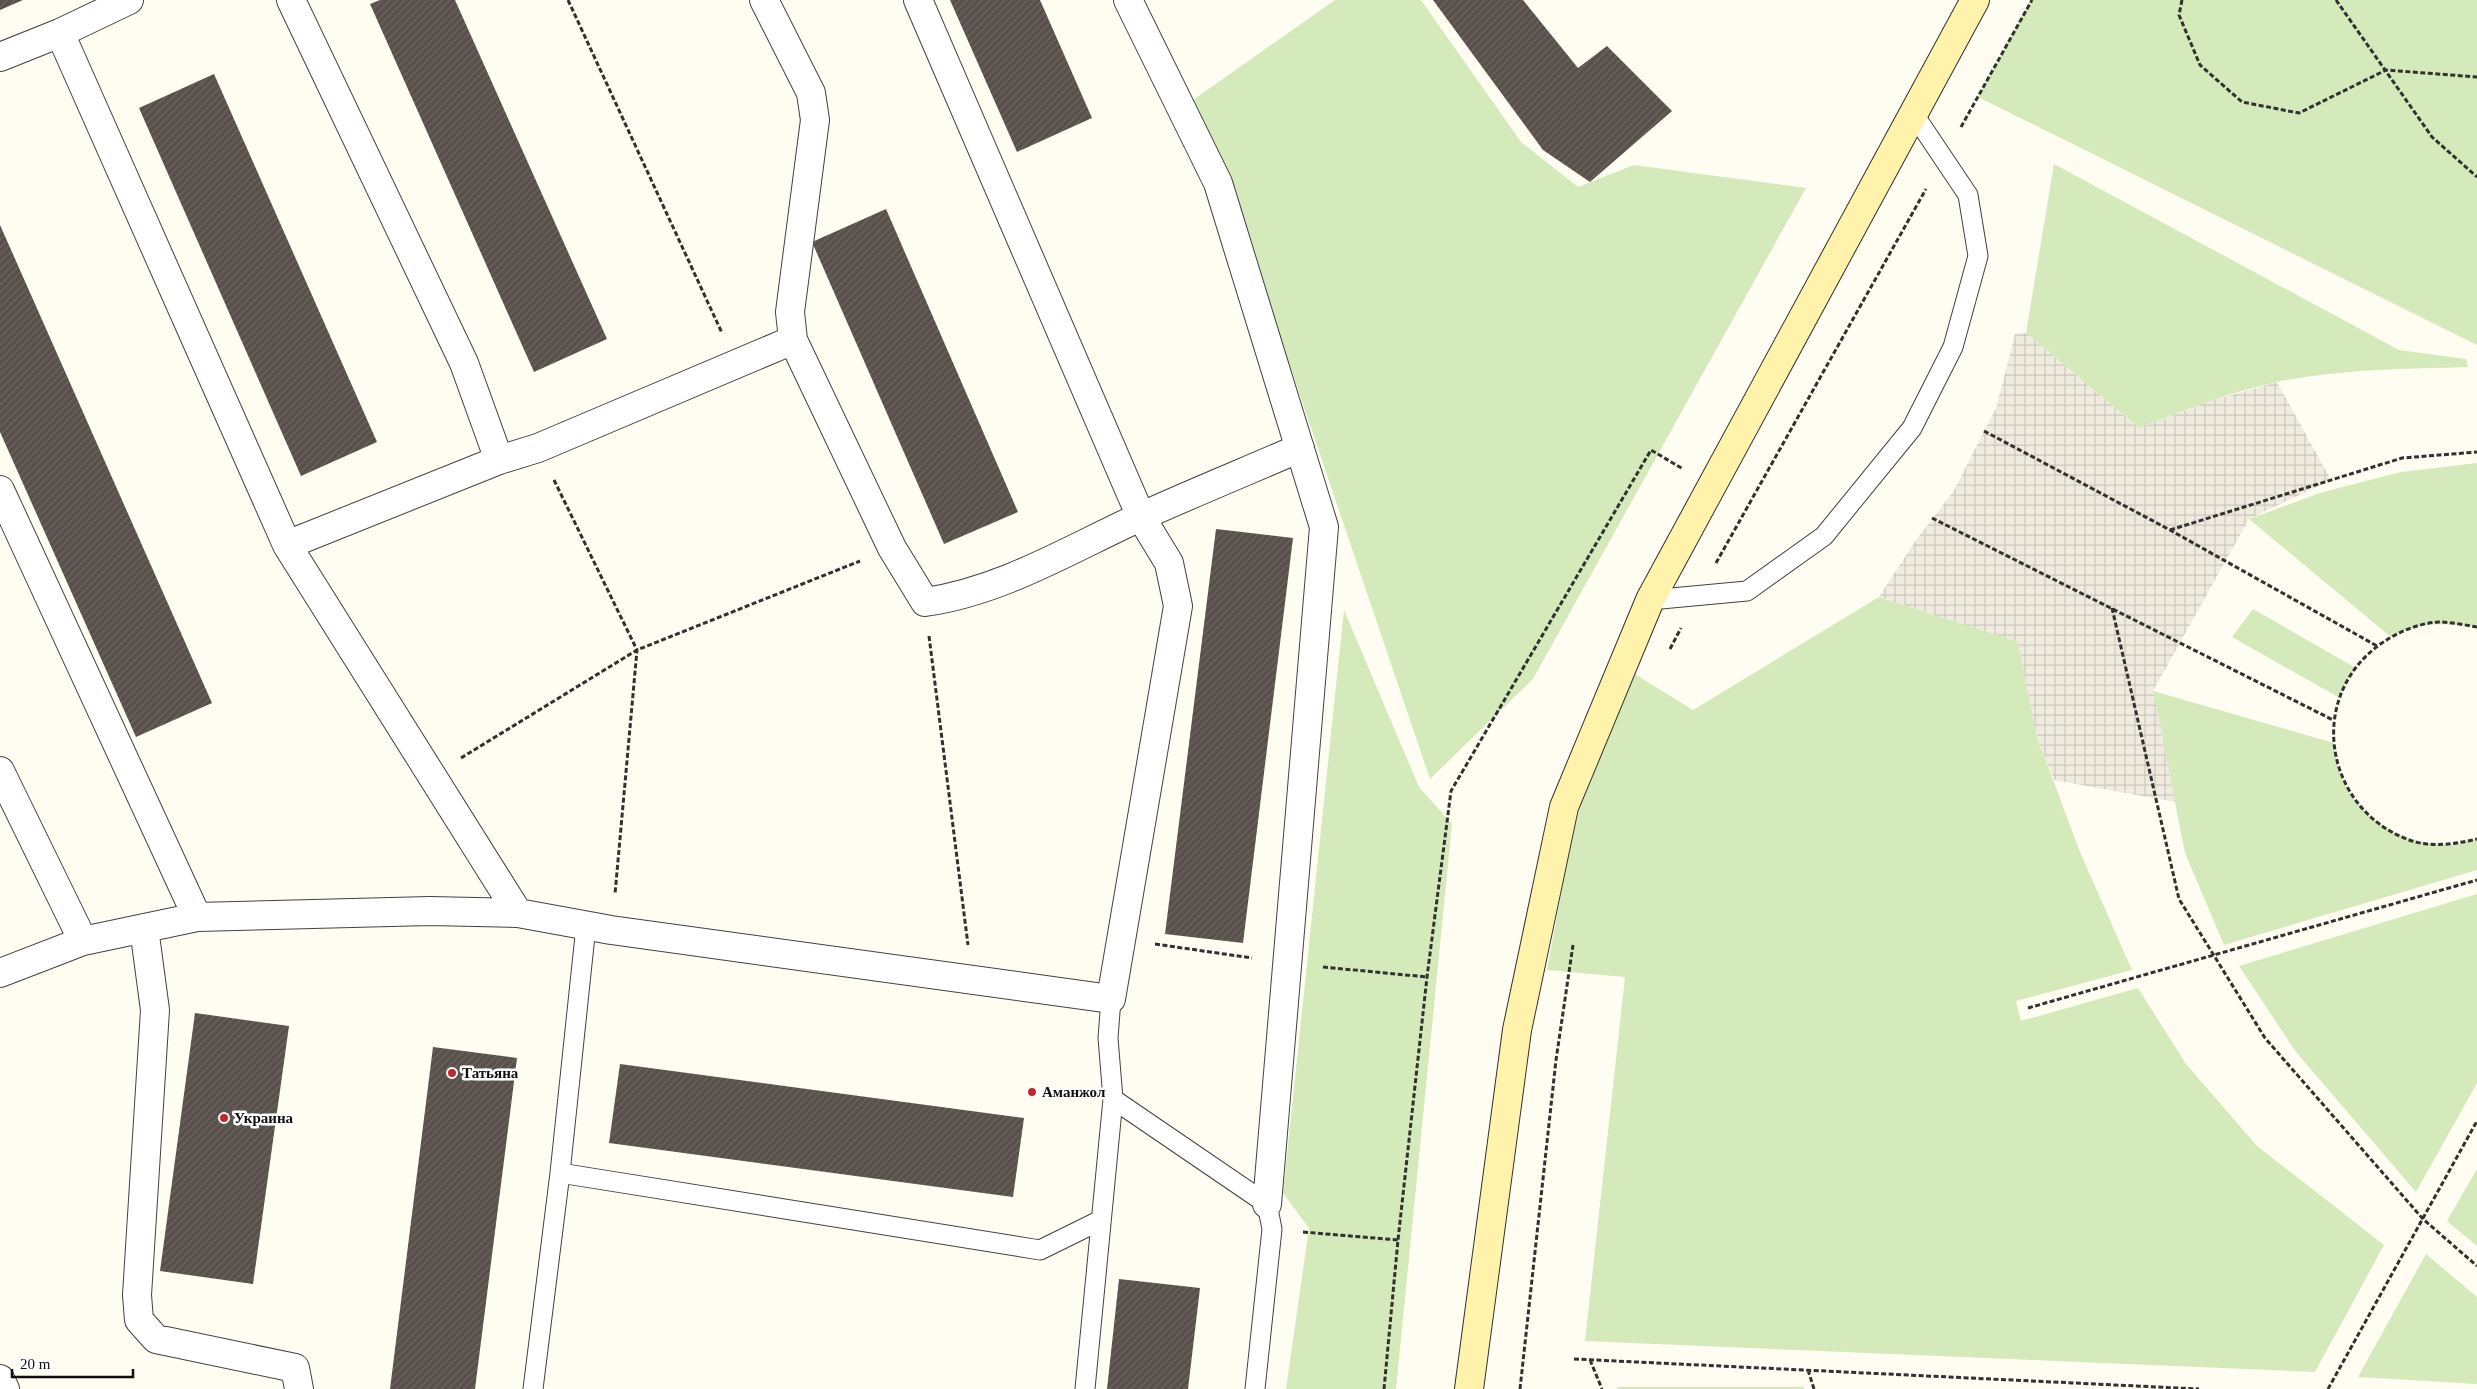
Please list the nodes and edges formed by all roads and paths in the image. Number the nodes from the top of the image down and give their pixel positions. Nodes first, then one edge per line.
1 (130, 0) edge
2 (291, 0) edge
3 (568, 0) edge
4 (764, 0) edge
5 (918, 0) edge
6 (1128, 0) edge
7 (1975, 0) edge
8 (2032, 0) edge
9 (2182, 0) edge
10 (2336, 0) edge
11 (60, 33) junction
12 (0, 57) edge
13 (2386, 70) junction
14 (2477, 77) edge
15 (1913, 113) junction
16 (1943, 158) junction
17 (2477, 177) edge
18 (793, 340) junction
19 (736, 364) junction
20 (1984, 431) dead end
21 (538, 448) junction
22 (1300, 448) junction
23 (2477, 452) edge
24 (499, 460) junction
25 (1712, 486) junction
26 (0, 490) edge
27 (1750, 503) junction
28 (1141, 517) junction
29 (1932, 518) dead end
30 (2170, 530) junction
31 (286, 545) junction
32 (892, 548) junction
33 (1698, 595) junction
34 (1650, 600) junction
35 (925, 602) junction
36 (2112, 608) junction
37 (2477, 626) edge
38 (2377, 646) junction
39 (636, 650) junction
40 (1668, 653) dead end
41 (2333, 720) junction
42 (0, 771) edge
43 (433, 775) junction
44 (2477, 839) edge
45 (2477, 880) edge
46 (518, 913) junction
47 (197, 917) junction
48 (144, 928) junction
49 (598, 928) junction
50 (1575, 936) dead end
51 (83, 942) junction
52 (2214, 956) junction
53 (0, 973) edge
54 (973, 980) junction
55 (1111, 999) junction
56 (2028, 1008) dead end
57 (1113, 1099) junction
58 (2477, 1121) edge
59 (560, 1173) junction
60 (1270, 1217) junction
61 (2423, 1219) junction
62 (1101, 1220) junction
63 (1398, 1240) junction
64 (2477, 1266) edge
65 (1574, 1359) dead end
66 (1590, 1360) junction
67 (1808, 1370) junction
68 (0, 1379) edge
69 (5, 1389) edge
70 (300, 1389) edge
71 (533, 1389) edge
72 (1085, 1389) edge
73 (1255, 1389) edge
74 (1384, 1389) edge
75 (1469, 1389) edge
76 (1520, 1389) edge
77 (1602, 1389) edge
78 (1814, 1389) edge
79 (2199, 1389) edge
80 (2328, 1389) edge

1 - 11 street
2 - 24 street
3 - 19 path
4 - 18 street
5 - 28 street
6 - 22 street
7 - 15 main road
8 - 16 path
9 - 13 path
10 - 13 path
11 - 12 street
11 - 31 street
13 - 14 path
13 - 17 path
15 - 16 lane
15 - 25 main road
16 - 27 path
16 - 33 lane
18 - 19 street
18 - 32 street
19 - 21 street
20 - 30 path
21 - 24 street
21 - 39 path
22 - 28 street
22 - 60 street
23 - 30 path
24 - 31 street
25 - 27 path
25 - 34 main road
25 - 63 path
26 - 47 street
27 - 33 path
28 - 35 street
28 - 55 street
29 - 36 path
30 - 38 path
31 - 43 street
32 - 35 street
32 - 39 path
33 - 34 lane
33 - 40 path
34 - 75 main road
35 - 54 path
36 - 41 path
36 - 52 path
37 - 38 path
38 - 41 path
39 - 43 path
39 - 49 path
41 - 44 path
42 - 51 street
43 - 46 street
45 - 52 path
46 - 47 street
46 - 49 street
47 - 48 street
48 - 51 street
48 - 70 street
49 - 54 street
49 - 59 lane
50 - 76 path
51 - 53 street
52 - 56 path
52 - 61 path
54 - 55 street
55 - 57 lane
57 - 60 lane
57 - 62 lane
58 - 61 path
59 - 62 lane
59 - 71 lane
60 - 63 path
60 - 73 lane
61 - 64 path
61 - 80 path
62 - 72 lane
63 - 74 path
65 - 66 path
66 - 67 path
66 - 77 path
67 - 78 path
67 - 79 path
68 - 69 street

